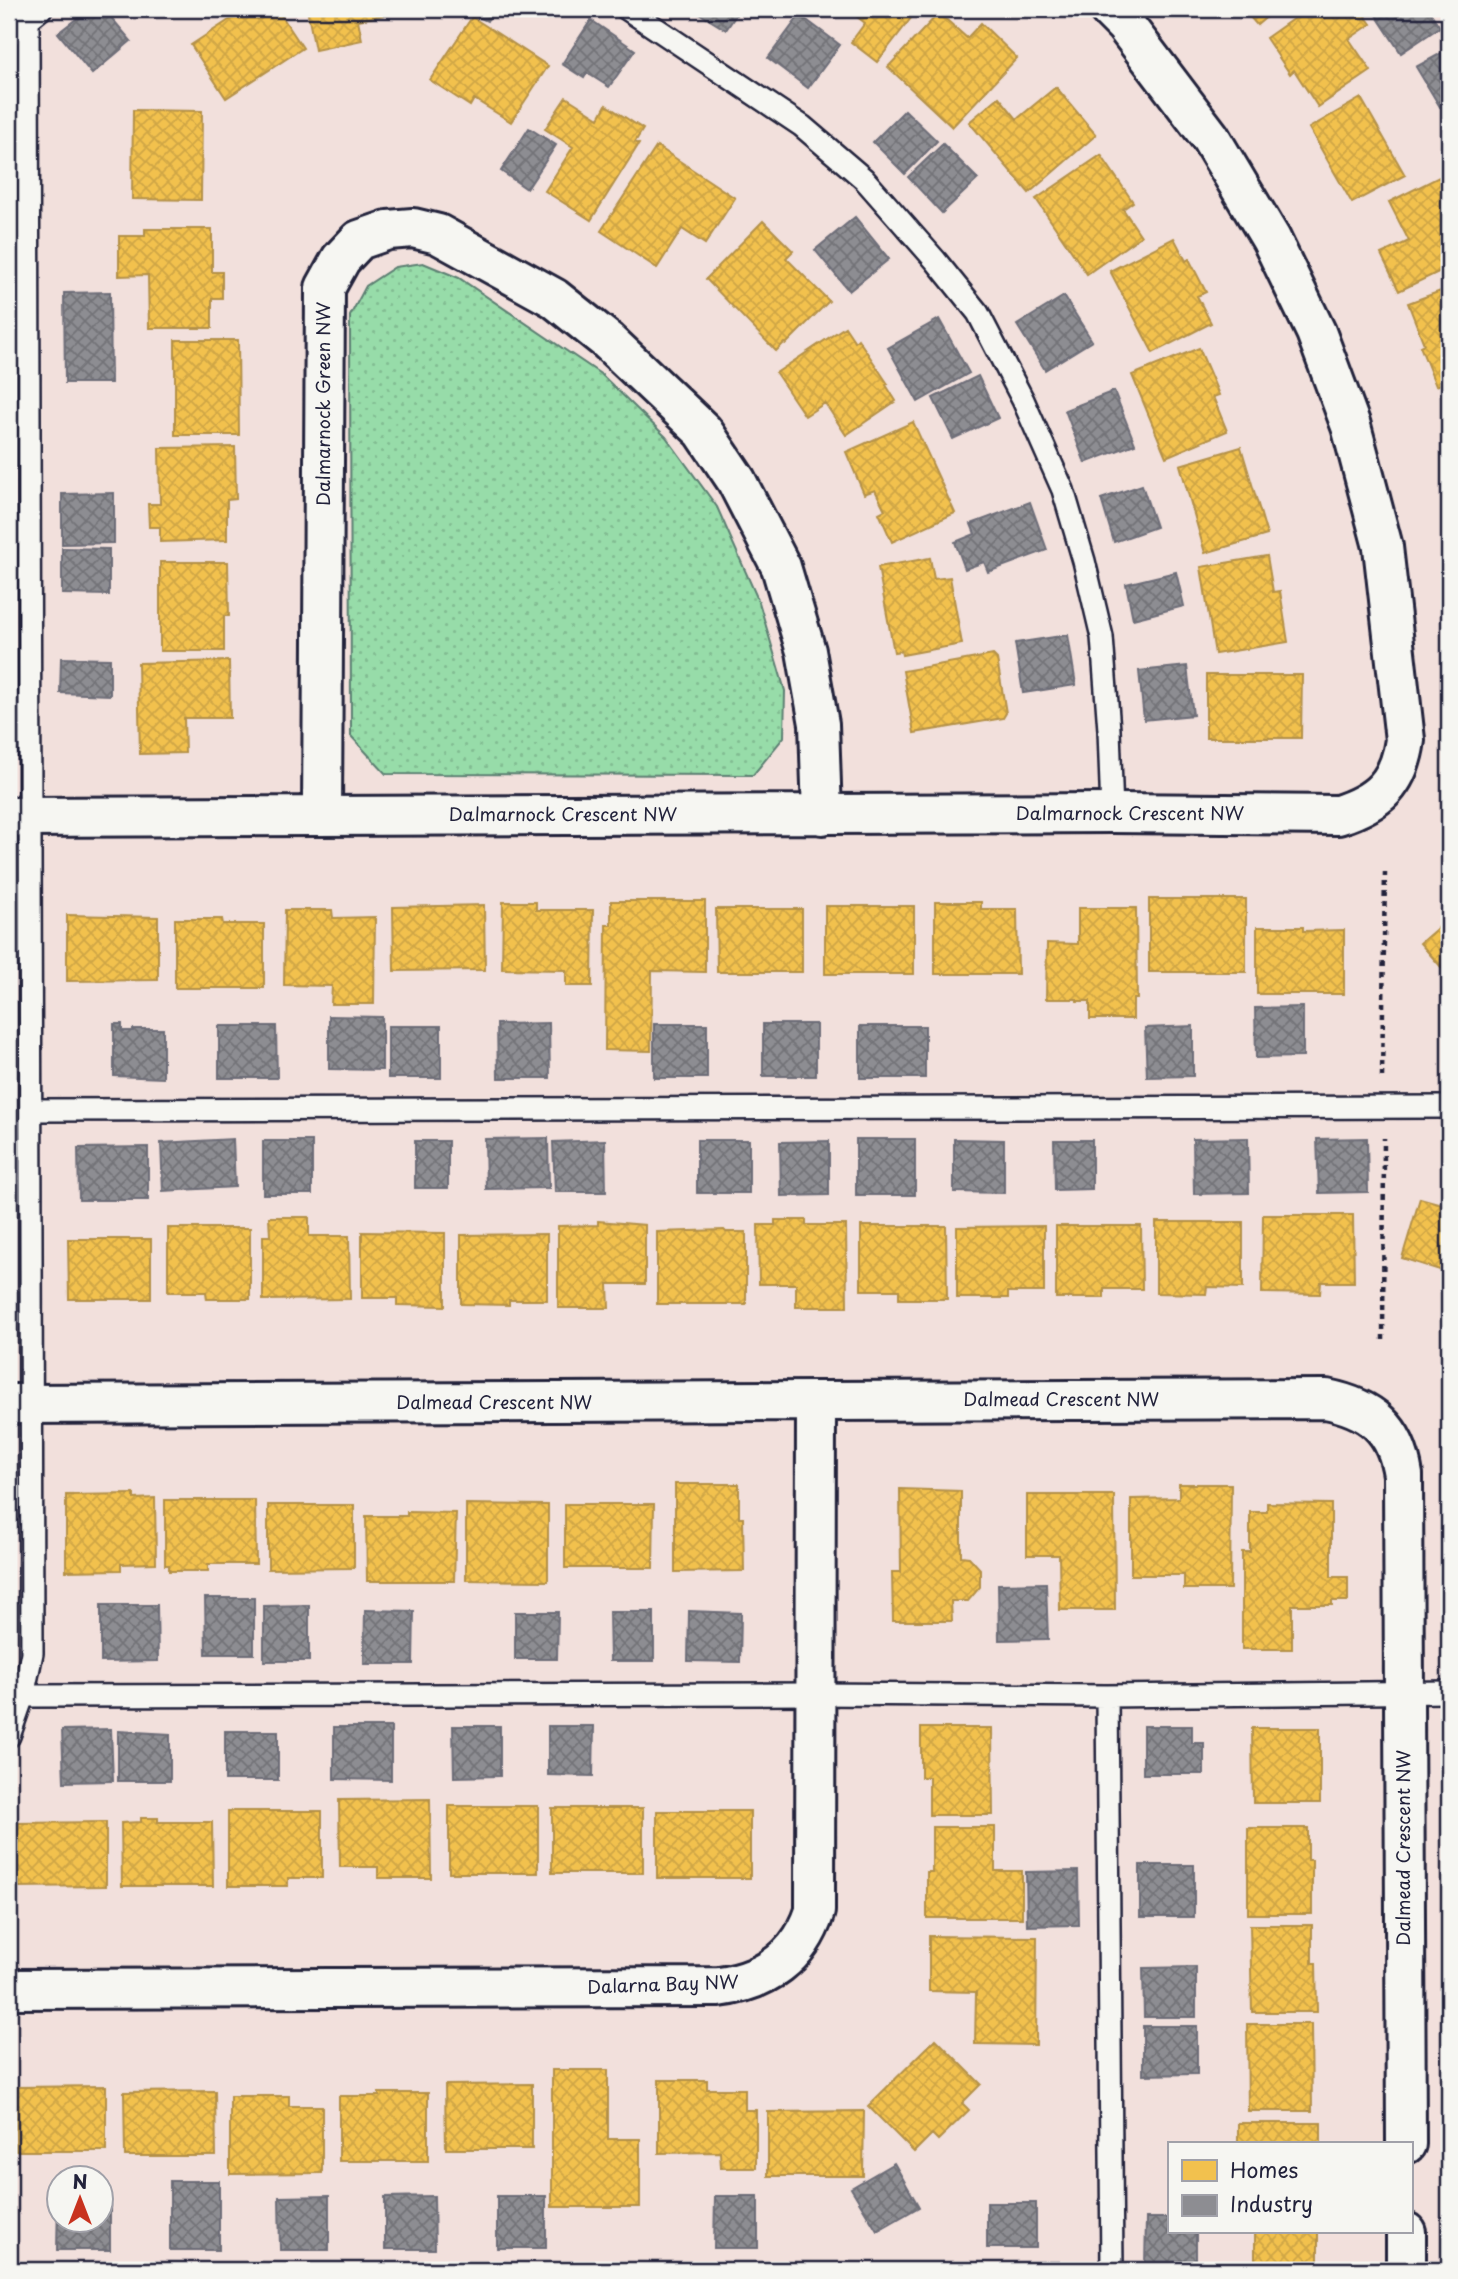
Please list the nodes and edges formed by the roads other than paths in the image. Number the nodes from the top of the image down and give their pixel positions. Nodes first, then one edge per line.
1 (627, 9) edge
2 (1109, 9) edge
3 (35, 14) edge
4 (9, 35) edge
5 (1112, 813) junction
6 (322, 815) junction
7 (822, 815) junction
8 (20, 817) edge
9 (1449, 1107) edge
10 (31, 1111) junction
11 (816, 1402) junction
12 (20, 1404) edge
13 (1449, 1692) edge
14 (1403, 1693) junction
15 (816, 1694) junction
16 (23, 1696) junction
17 (1107, 1696) junction
18 (9, 1736) edge
19 (9, 1989) edge
20 (1406, 2142) edge
21 (1406, 2234) edge
22 (1112, 2270) edge
23 (1406, 2270) edge

1 - 5 lane
2 - 5 street, Dalmarnock Crescent NW
3 - 4 lane
3 - 8 lane
5 - 7 street, Dalmarnock Crescent NW
6 - 7 street, Dalmarnock Crescent NW
6 - 7 street, Dalmarnock Green NW
6 - 8 street, Dalmarnock Crescent NW
8 - 10 lane
9 - 10 lane
10 - 12 lane
11 - 12 street, Dalmead Crescent NW
11 - 14 street, Dalmead Crescent NW
11 - 15 street, Dalarna Bay NW
12 - 16 lane
13 - 14 lane
14 - 17 lane
14 - 20 street, Dalmead Crescent NW
15 - 16 lane
15 - 17 lane
15 - 19 street, Dalarna Bay NW
16 - 18 lane
17 - 22 lane
21 - 23 street

